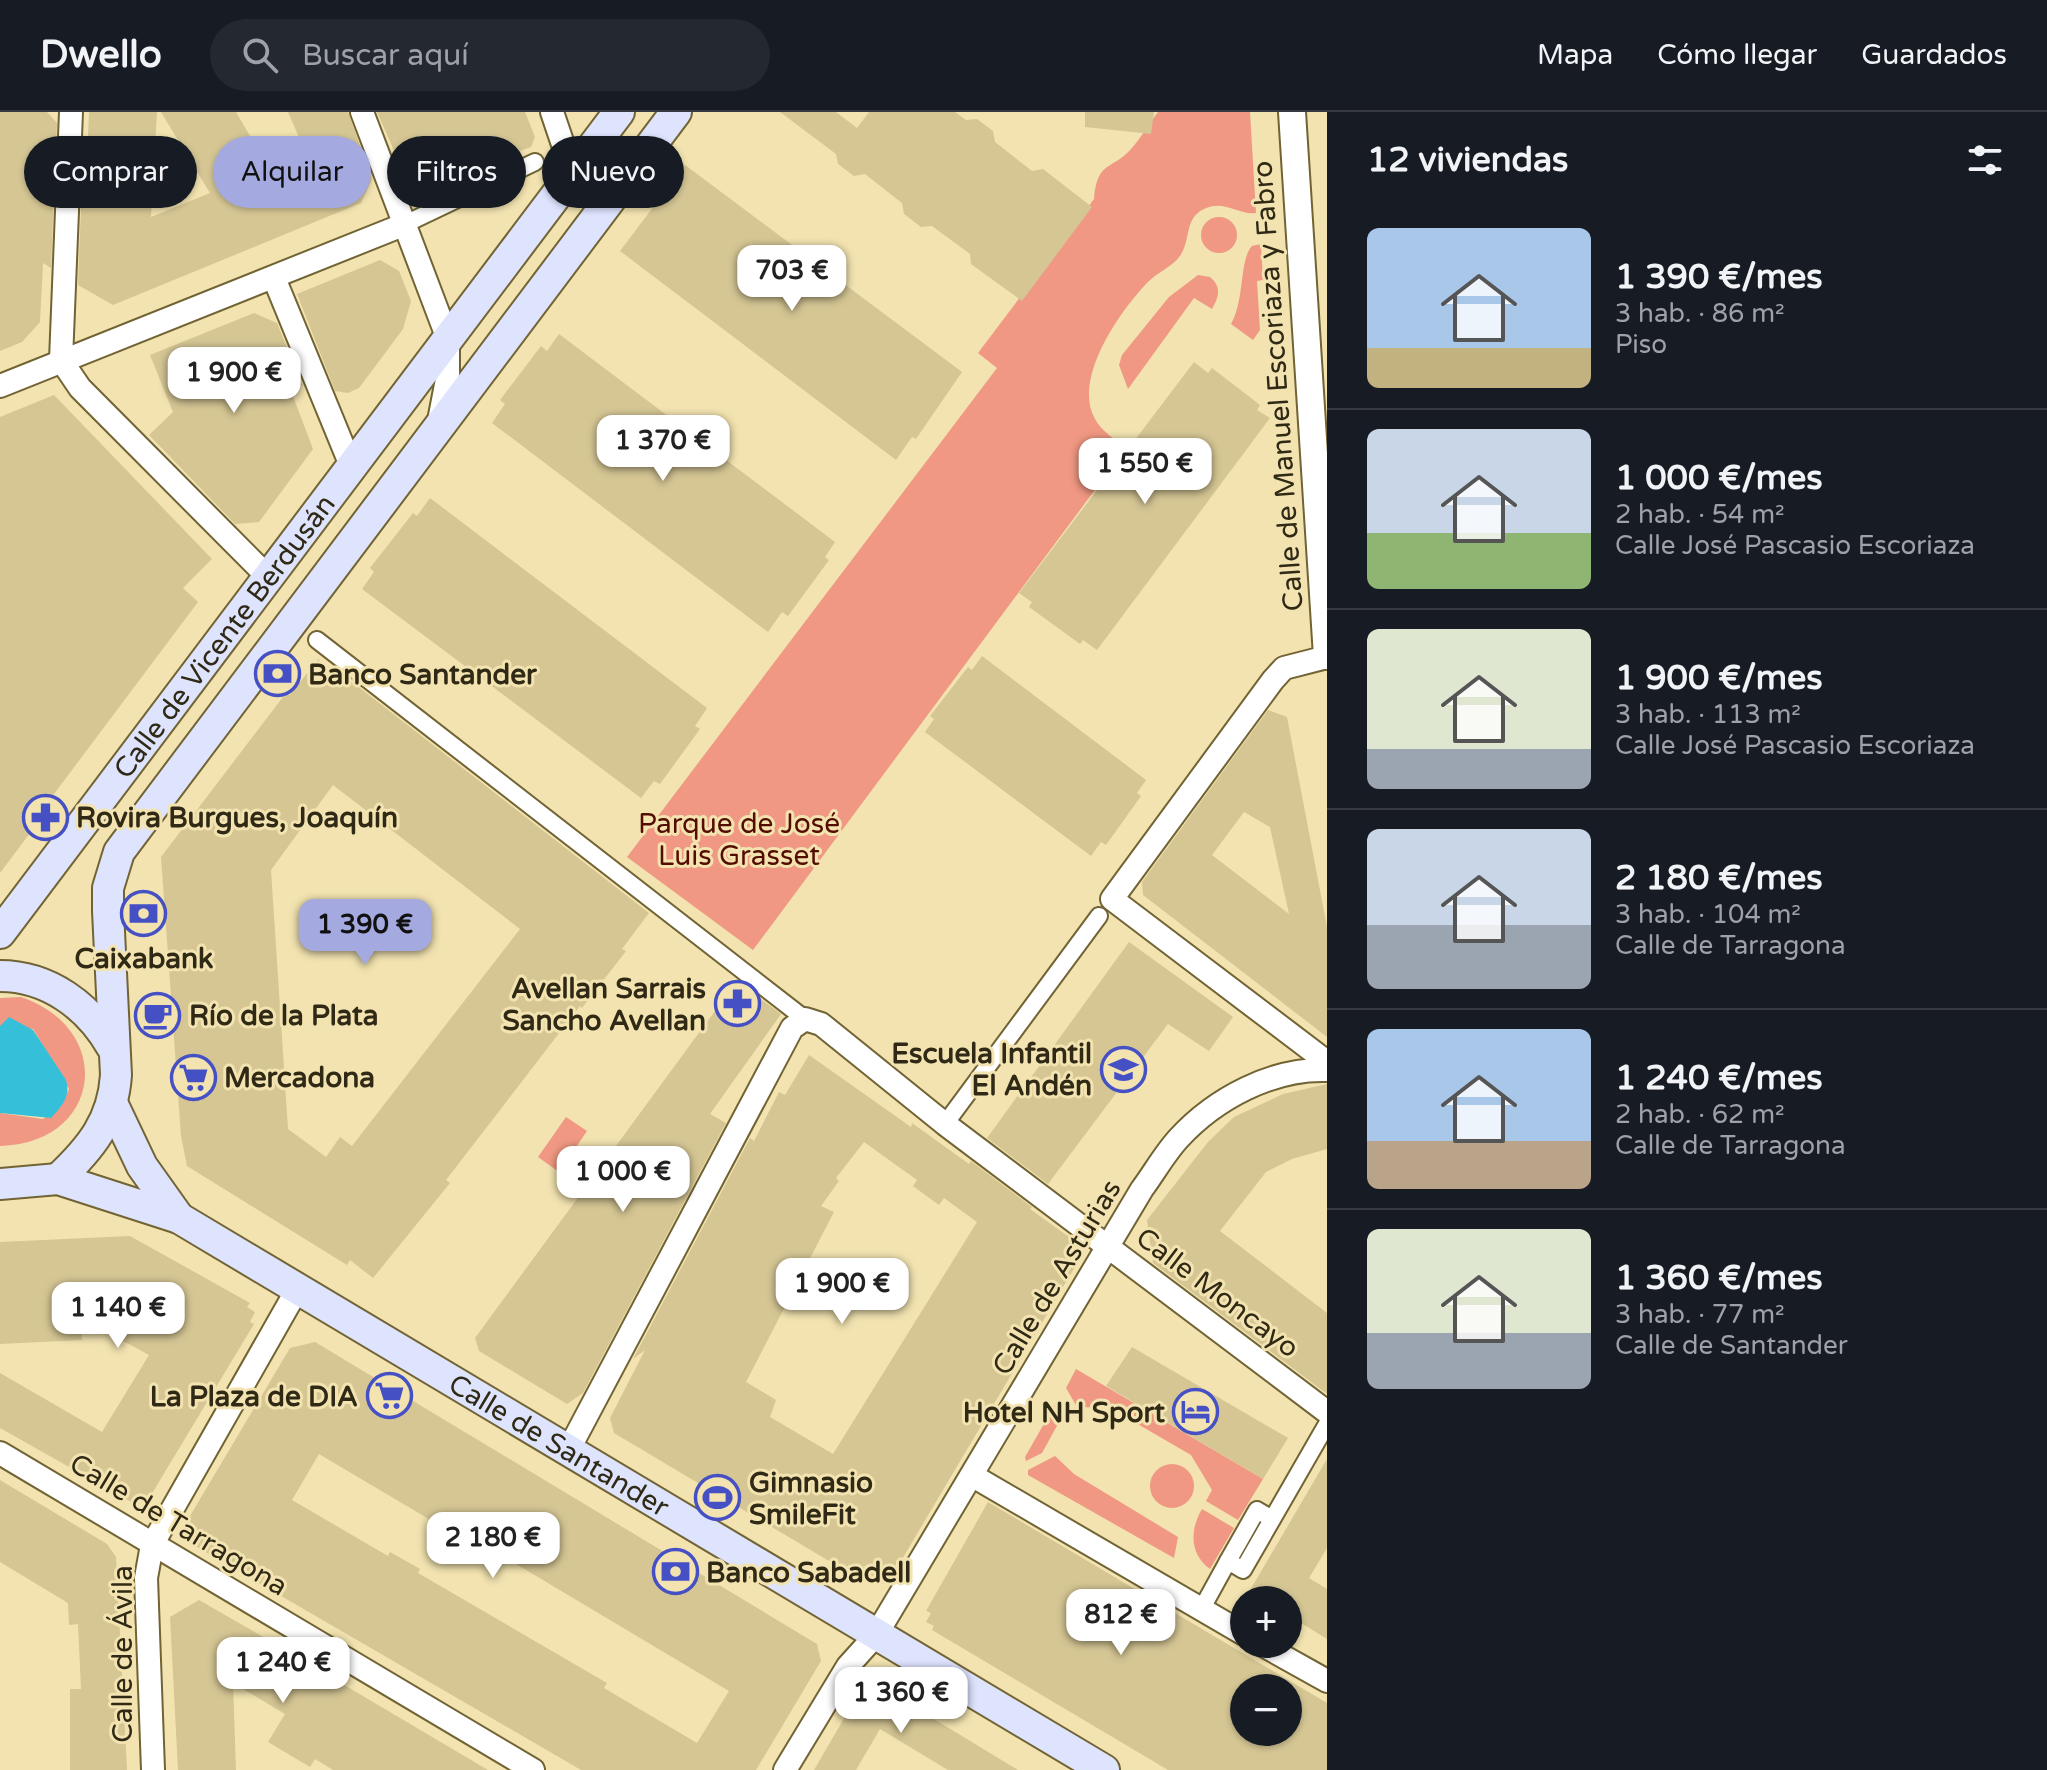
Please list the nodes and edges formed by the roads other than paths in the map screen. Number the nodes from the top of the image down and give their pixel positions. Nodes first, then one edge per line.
1 (71, 112) edge
2 (362, 112) edge
3 (552, 112) edge
4 (619, 112) edge
5 (676, 112) edge
6 (1292, 112) edge
7 (560, 136) edge
8 (601, 136) edge
9 (535, 162) dead end
10 (547, 208) edge
11 (403, 225) junction
12 (274, 278) junction
13 (448, 339) junction
14 (61, 360) junction
15 (0, 386) edge
16 (438, 426) junction
17 (352, 468) junction
18 (268, 577) junction
19 (317, 640) dead end
20 (1327, 656) edge
21 (1105, 907) junction
22 (0, 933) edge
23 (0, 976) edge
24 (805, 1019) junction
25 (112, 1047) junction
26 (1327, 1062) edge
27 (1327, 1070) edge
28 (113, 1105) junction
29 (945, 1124) junction
30 (58, 1179) junction
31 (0, 1184) edge
32 (179, 1218) junction
33 (1107, 1247) junction
34 (298, 1288) junction
35 (1327, 1412) edge
36 (1327, 1424) edge
37 (569, 1449) junction
38 (0, 1453) edge
39 (973, 1476) junction
40 (152, 1545) junction
41 (1201, 1610) junction
42 (1230, 1626) edge
43 (876, 1635) junction
44 (1286, 1658) edge
45 (1327, 1681) edge
46 (153, 1770) edge
47 (533, 1770) edge
48 (785, 1770) edge
49 (1104, 1770) edge

1 - 14 street
2 - 11 street
3 - 7 street
4 - 8 main road, Calle de Vicente Berdusán
5 - 16 main road, Calle de Vicente Berdusán
6 - 20 street, Calle de Manuel Escoriaza y Fabro
9 - 11 street
10 - 13 main road, Calle de Vicente Berdusán
11 - 12 street
11 - 13 street
12 - 14 street
12 - 17 street
13 - 16 street, Calle de Vicente Berdusán
13 - 17 main road, Calle de Vicente Berdusán
14 - 15 street
14 - 18 street
16 - 25 main road, Calle de Vicente Berdusán
17 - 18 main road, Calle de Vicente Berdusán
18 - 22 main road, Calle de Vicente Berdusán
19 - 24 street
20 - 21 street
21 - 26 street
21 - 29 street
23 - 25 main road
24 - 29 street, Calle Moncayo
24 - 37 street
25 - 28 main road
27 - 33 street, Calle de Asturias
28 - 30 main road
28 - 32 main road
29 - 33 street, Calle Moncayo
30 - 31 main road
30 - 32 main road
32 - 34 main road, Calle de Santander
33 - 35 street, Calle Moncayo
33 - 39 street, Calle de Asturias
34 - 37 main road, Calle de Santander
34 - 40 street, Calle de Ávila
36 - 41 street
37 - 43 main road, Calle de Santander
38 - 40 street, Calle de Tarragona
39 - 41 street
39 - 43 street, Calle de Asturias
40 - 46 street, Calle de Ávila
40 - 47 street, Calle de Tarragona
41 - 42 street
43 - 48 street, Calle de Asturias
43 - 49 main road, Calle de Santander
44 - 45 street

